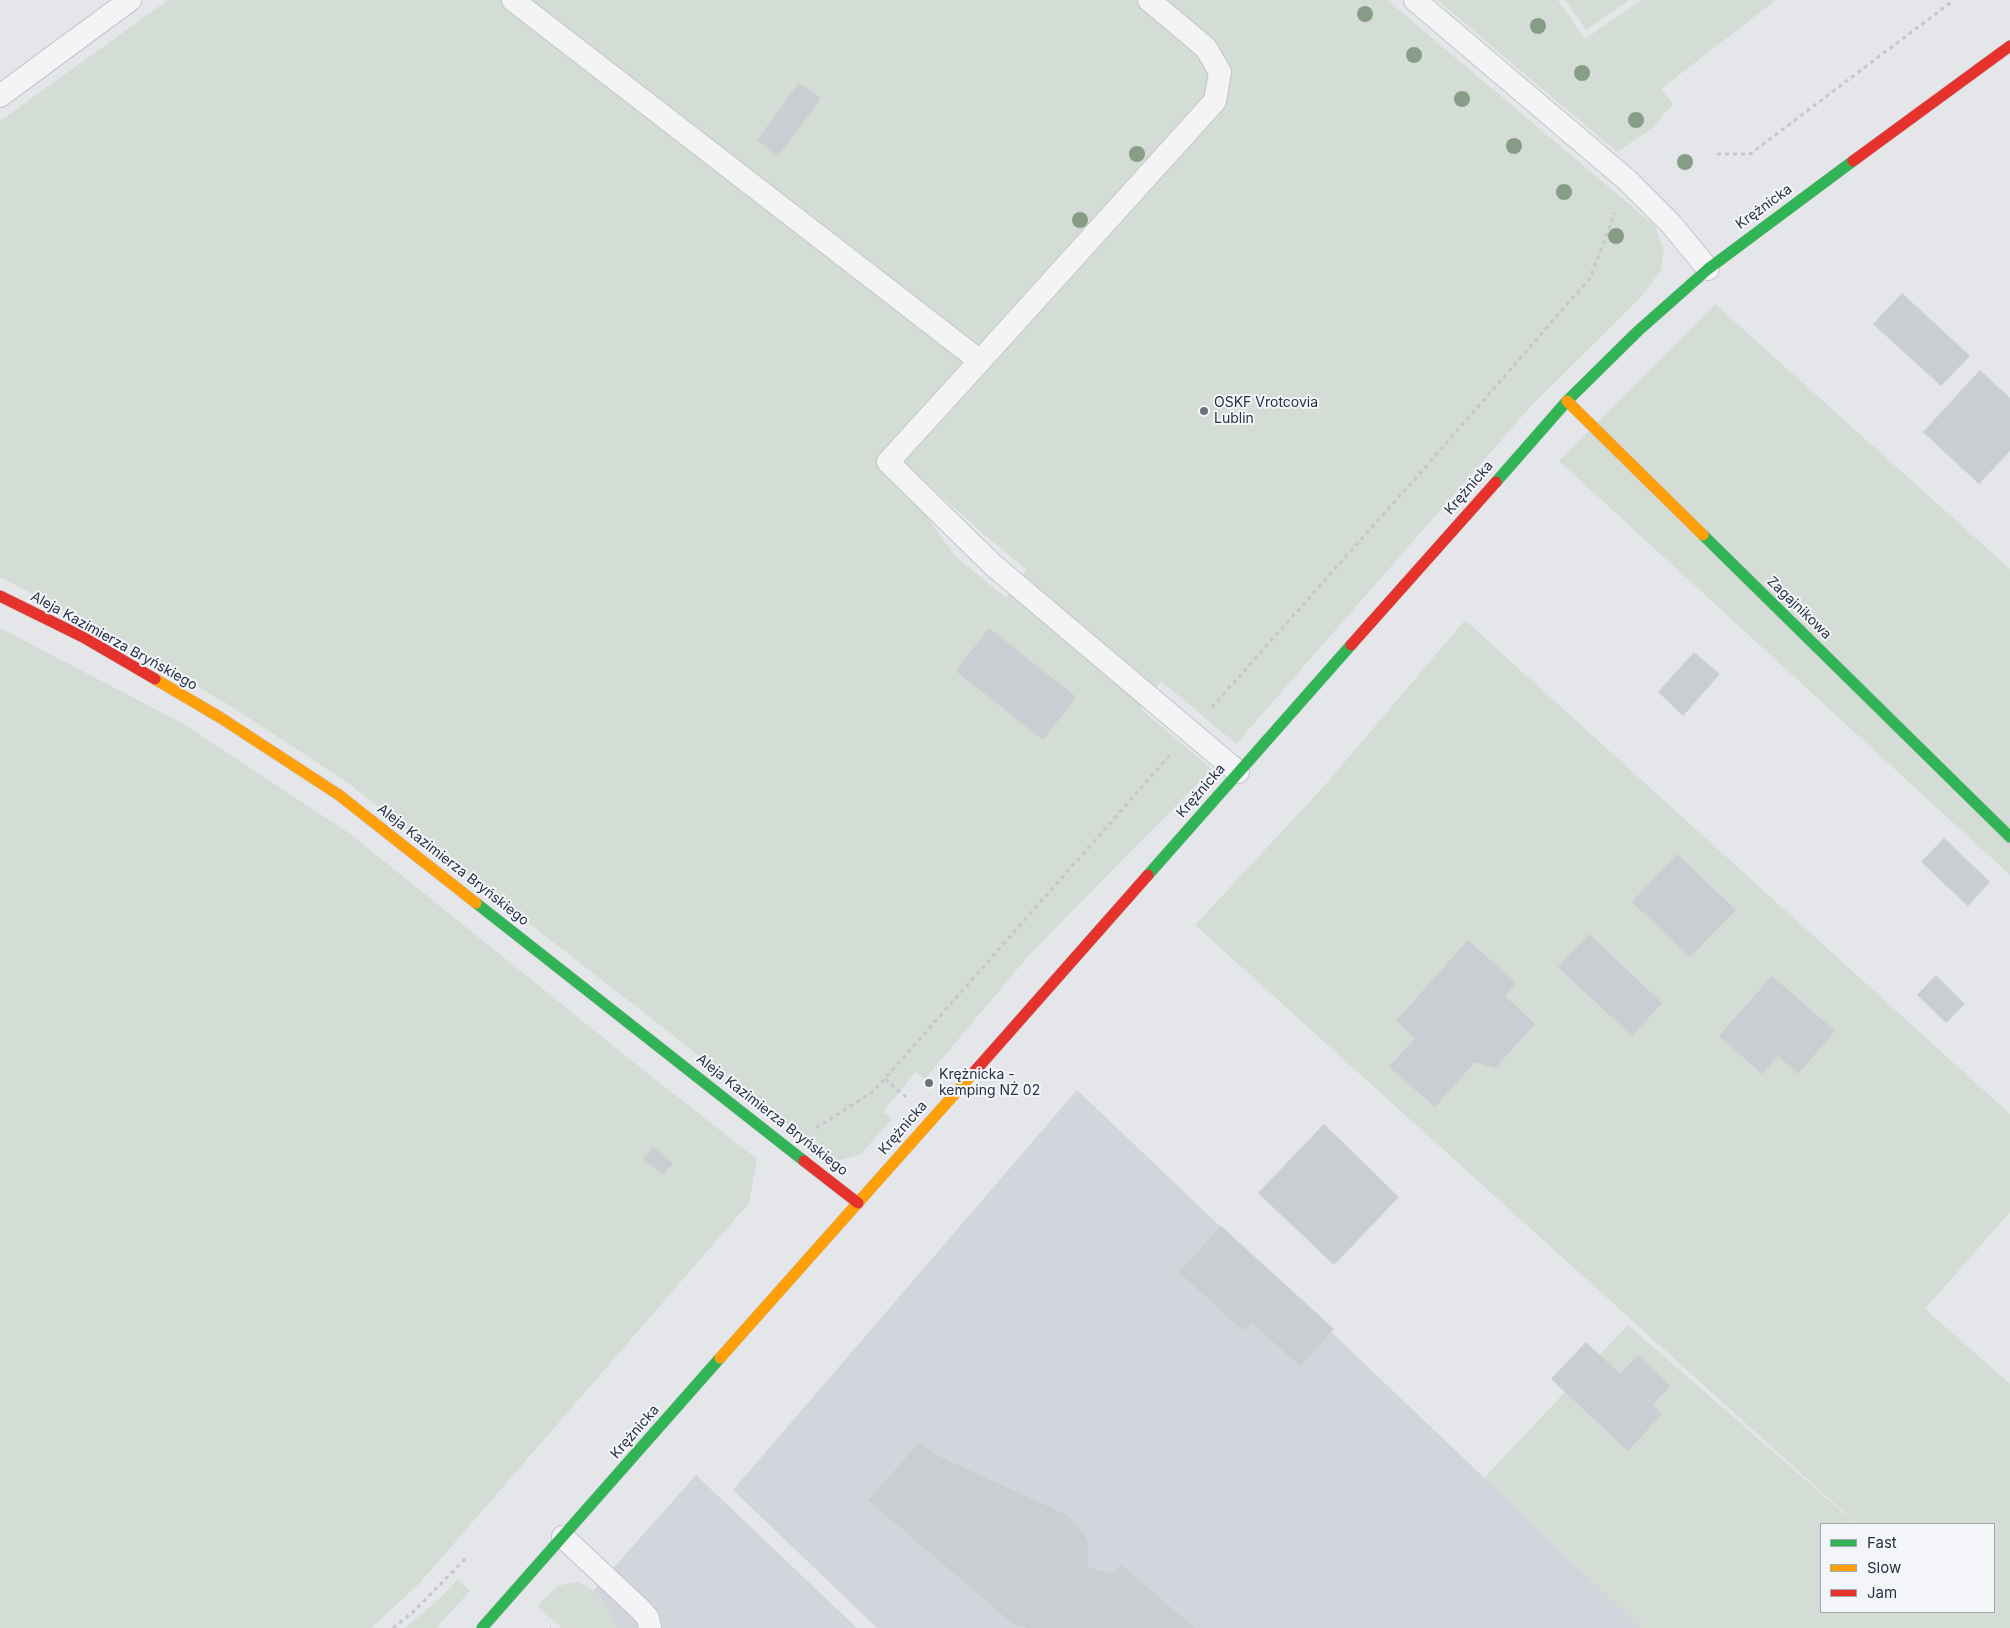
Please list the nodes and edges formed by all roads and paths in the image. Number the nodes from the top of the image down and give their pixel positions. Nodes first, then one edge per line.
1 (130, 0) edge
2 (513, 0) edge
3 (1149, 0) edge
4 (1415, 0) edge
5 (1954, 0) edge
6 (2010, 46) edge
7 (0, 96) edge
8 (1718, 154) dead end
9 (1627, 180) junction
10 (1708, 269) junction
11 (980, 360) junction
12 (1567, 401) junction
13 (0, 596) edge
14 (1190, 732) junction
15 (1238, 772) junction
16 (2010, 837) edge
17 (885, 1079) junction
18 (907, 1098) dead end
19 (787, 1147) junction
20 (858, 1202) junction
21 (562, 1537) junction
22 (466, 1558) dead end
23 (393, 1628) edge
24 (482, 1628) edge
25 (650, 1628) edge

1 - 7 lane
2 - 11 lane
3 - 11 lane
4 - 9 lane
5 - 8 path
6 - 10 street, Krężnicka
9 - 10 lane
9 - 14 path
10 - 12 street, Krężnicka
11 - 14 lane
12 - 15 street, Krężnicka
12 - 16 street, Zagajnikowa
13 - 19 street, Aleja Kazimierza Bryńskiego
14 - 15 lane
14 - 17 path
15 - 20 street, Krężnicka
17 - 18 path
17 - 19 path
19 - 20 street, Aleja Kazimierza Bryńskiego
20 - 21 street, Krężnicka
21 - 24 street, Krężnicka
21 - 25 lane
22 - 23 path

